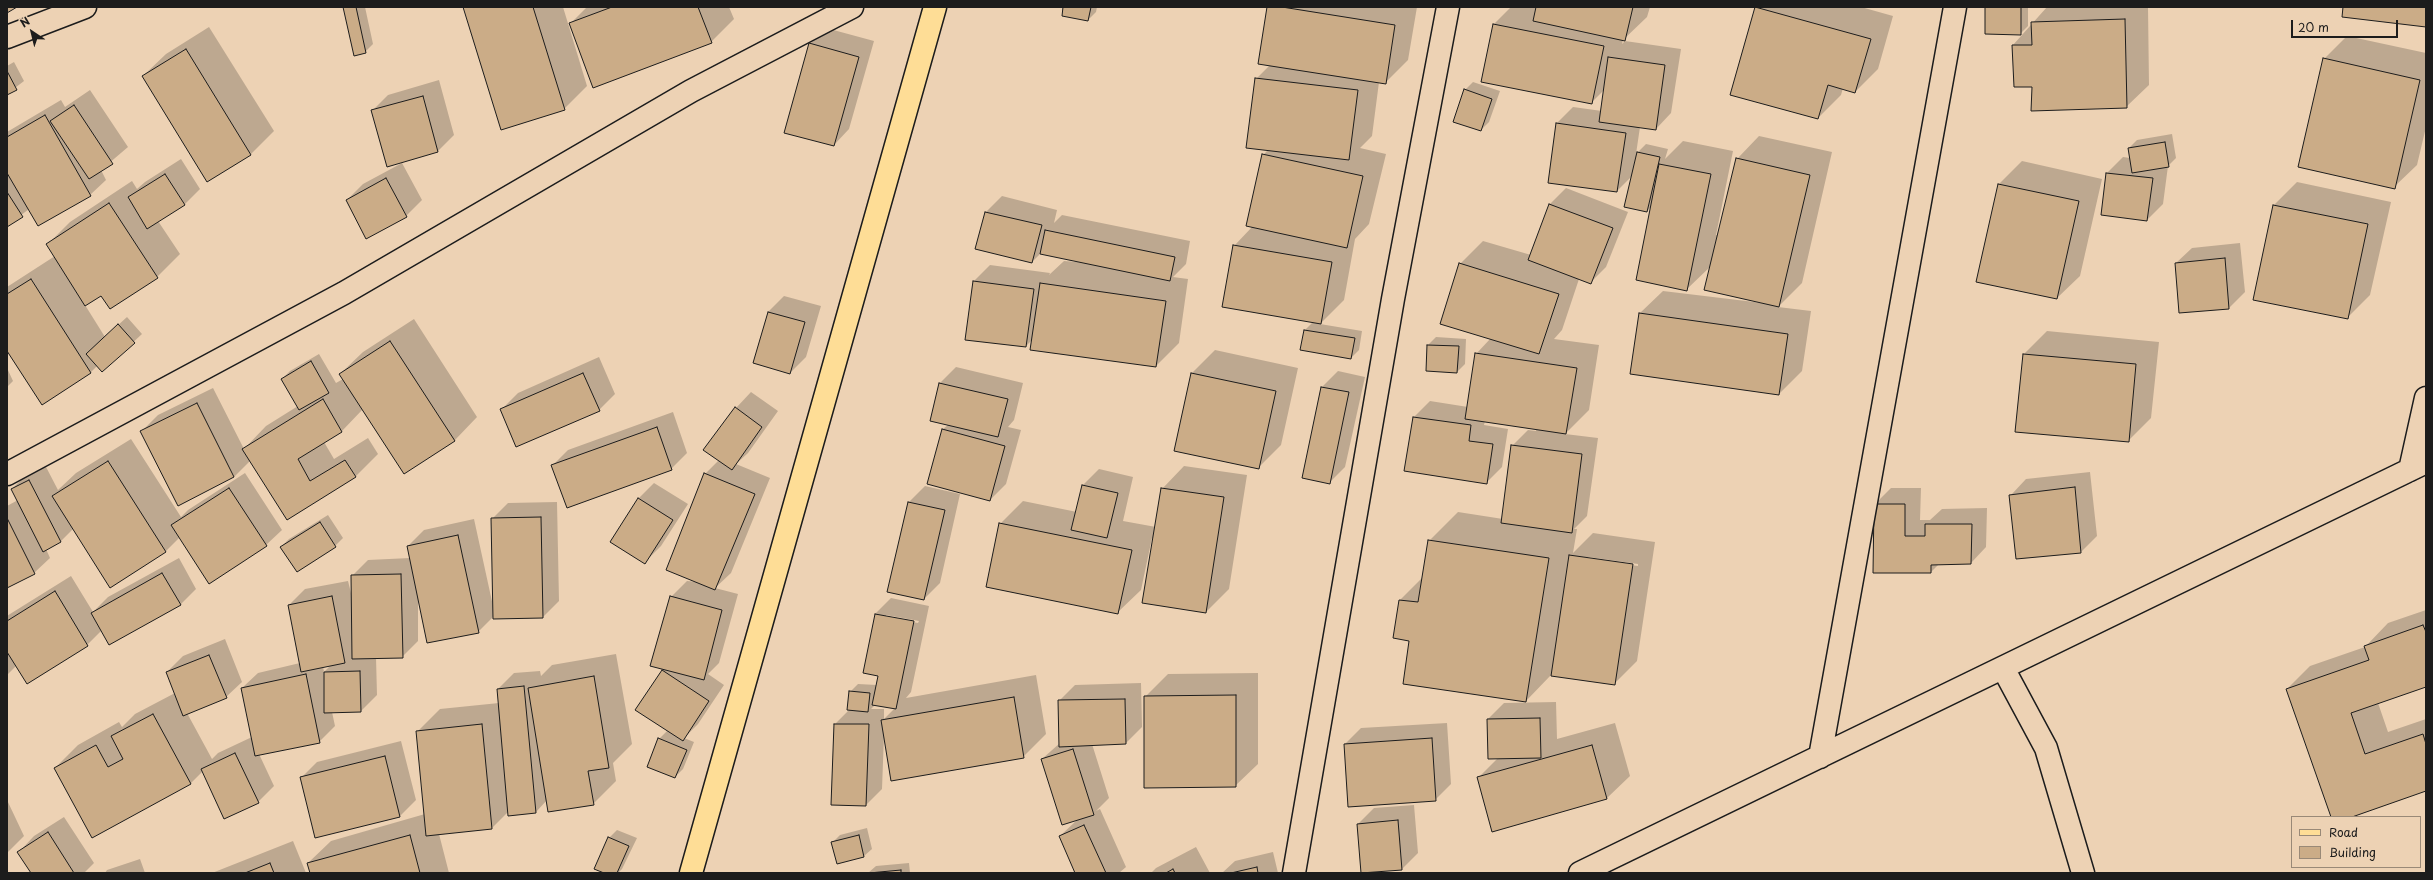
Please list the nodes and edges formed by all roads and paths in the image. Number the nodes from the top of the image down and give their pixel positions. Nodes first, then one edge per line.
1 (85, 7) edge
2 (852, 7) edge
3 (935, 7) edge
4 (1448, 7) edge
5 (1955, 7) edge
6 (7, 36) edge
7 (2426, 398) edge
8 (2418, 466) edge
9 (7, 474) edge
10 (2003, 668) junction
11 (1820, 757) junction
12 (691, 873) edge
13 (1294, 873) edge
14 (1580, 873) edge
15 (2083, 873) edge

1 - 6 street
2 - 9 street
3 - 12 main road
4 - 13 street
5 - 11 street
7 - 8 street
8 - 10 street
10 - 11 street
10 - 15 street
11 - 14 street

